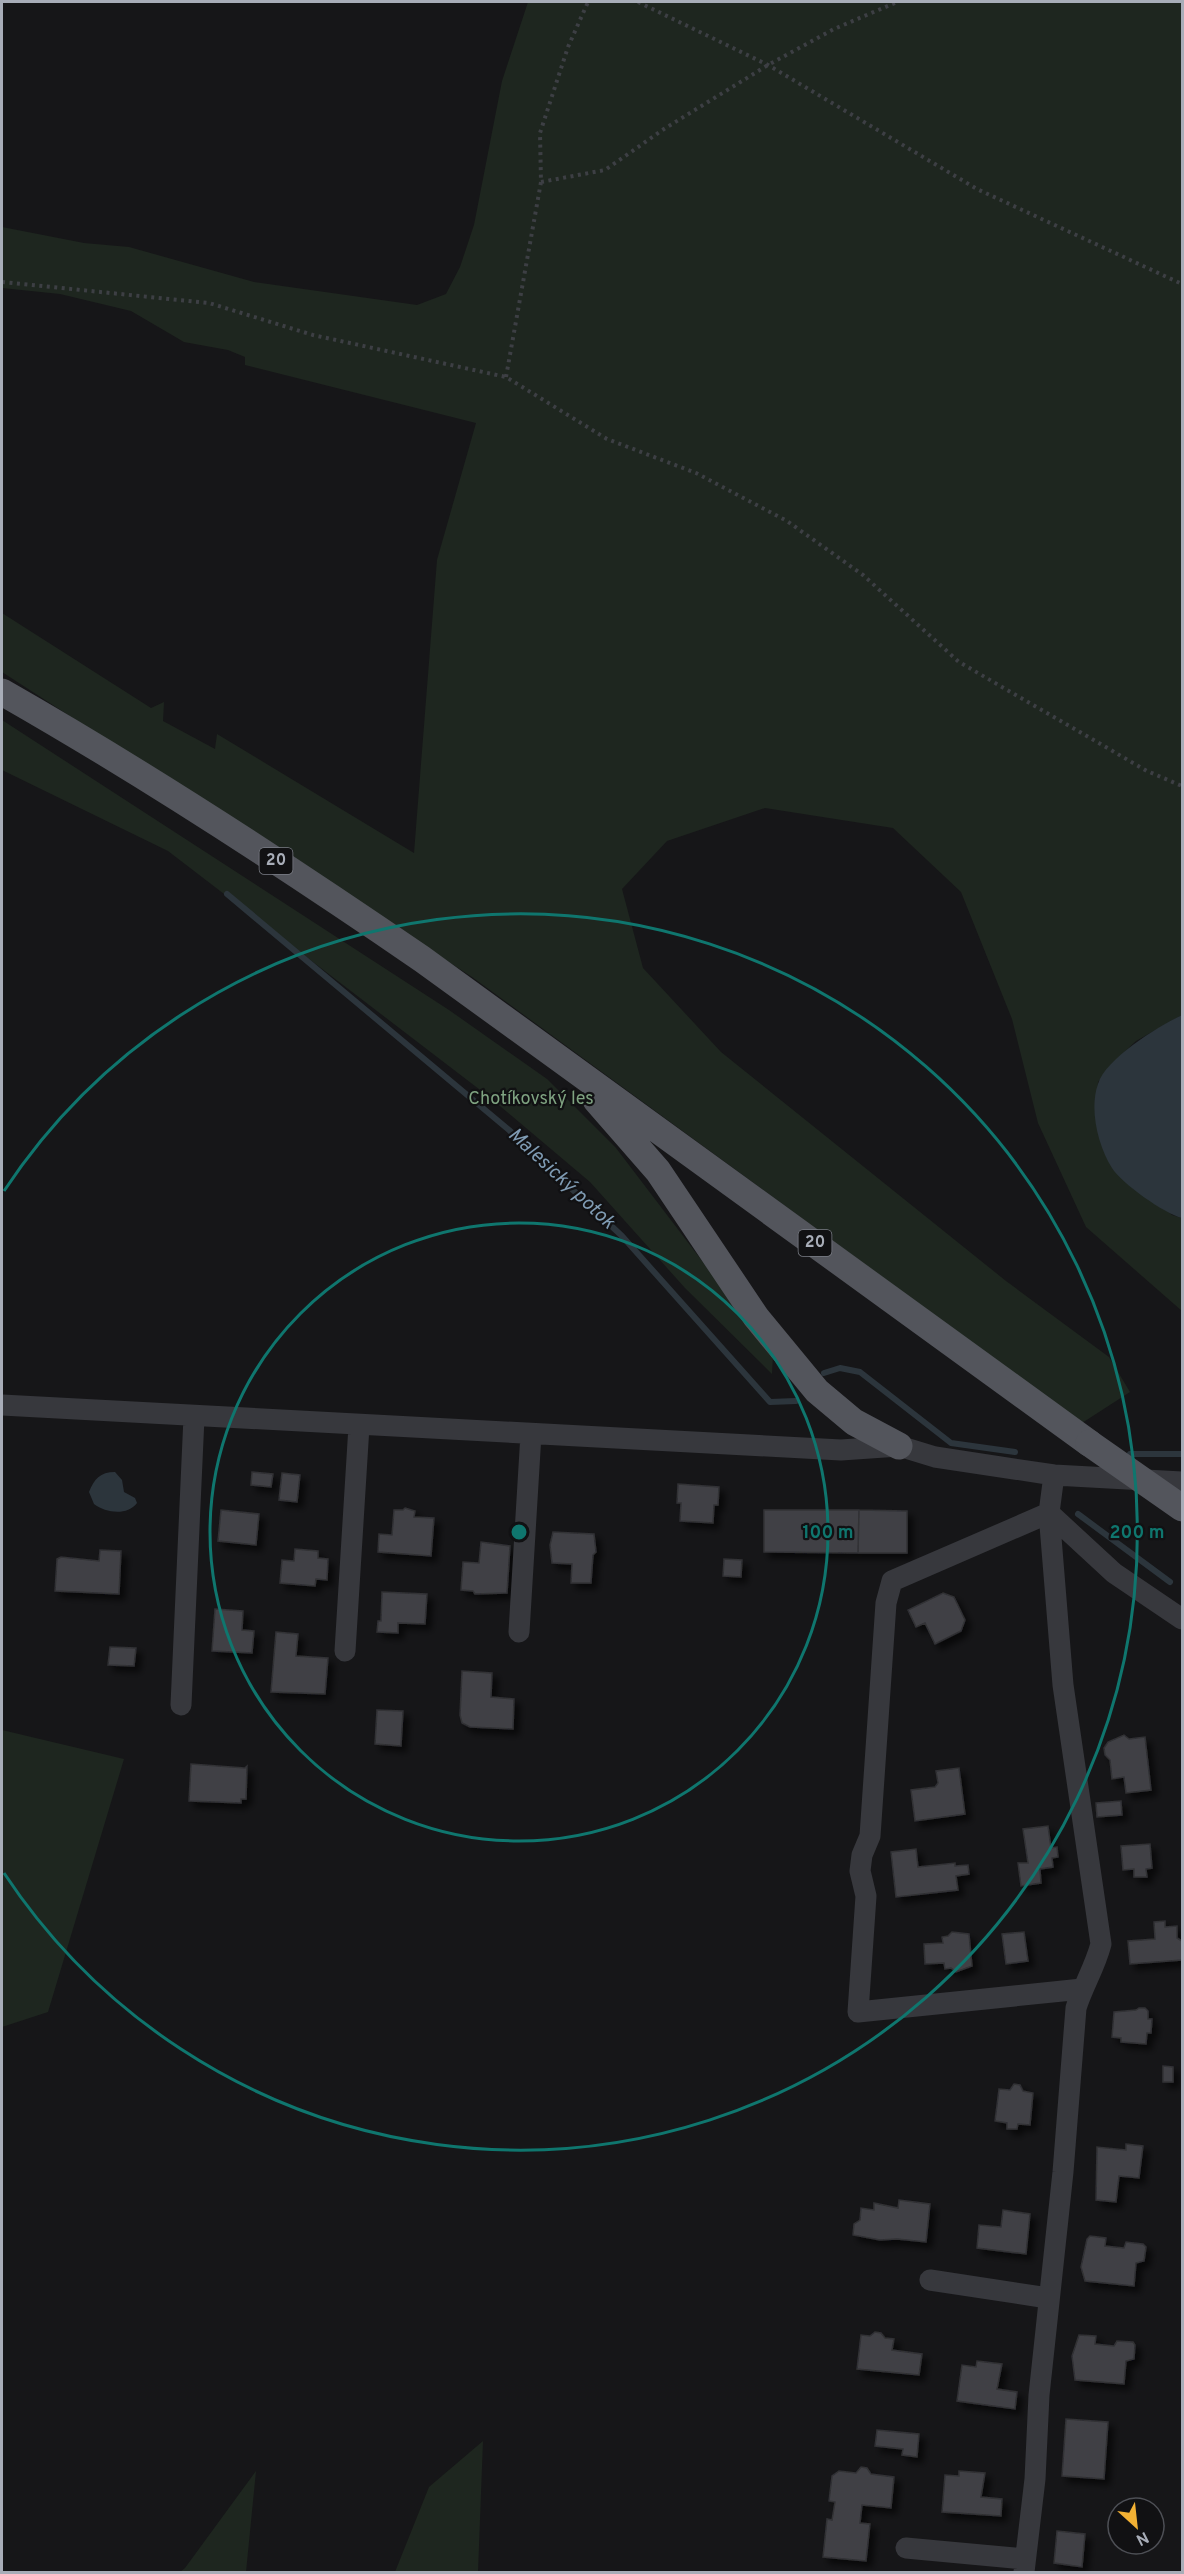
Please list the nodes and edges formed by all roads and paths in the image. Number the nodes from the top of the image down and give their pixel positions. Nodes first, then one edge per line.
1 (588, 2) edge
2 (638, 2) edge
3 (897, 2) edge
4 (768, 65) junction
5 (541, 182) junction
6 (2, 282) edge
7 (1182, 284) edge
8 (506, 378) junction
9 (2, 692) edge
10 (1182, 786) edge
11 (540, 1043) junction
12 (2, 1405) edge
13 (194, 1417) junction
14 (359, 1426) junction
15 (531, 1434) junction
16 (899, 1446) junction
17 (1054, 1475) junction
18 (1182, 1482) edge
19 (1182, 1508) edge
20 (1049, 1514) junction
21 (1182, 1619) edge
22 (519, 1632) dead end
23 (345, 1651) dead end
24 (181, 1705) dead end
25 (1082, 1989) junction
26 (930, 2280) dead end
27 (1048, 2298) junction
28 (906, 2548) dead end
29 (1025, 2566) edge

1 - 5 path
2 - 4 path
3 - 4 path
4 - 5 path
4 - 7 path
5 - 8 path
6 - 8 path
8 - 10 path
9 - 11 main road, 20
11 - 16 main road
11 - 19 main road, 20, bridge
12 - 13 street
13 - 14 street
13 - 24 street
14 - 15 street
14 - 23 street
15 - 16 street
15 - 22 street
16 - 17 street
17 - 18 street
17 - 20 street
20 - 21 street
20 - 25 street
20 - 25 street
25 - 27 street
26 - 27 street
27 - 29 street
28 - 29 street

